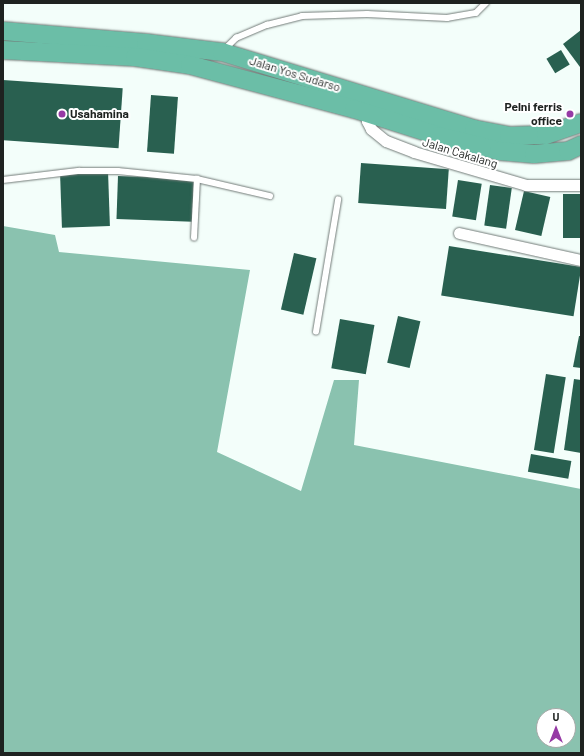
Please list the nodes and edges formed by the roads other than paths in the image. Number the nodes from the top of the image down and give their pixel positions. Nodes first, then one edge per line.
1 (486, 3) edge
2 (3, 31) edge
3 (3, 50) edge
4 (222, 52) junction
5 (367, 105) junction
6 (581, 123) edge
7 (581, 146) edge
8 (197, 179) junction
9 (3, 180) edge
10 (581, 185) edge
11 (270, 196) dead end
12 (338, 200) dead end
13 (459, 232) dead end
14 (194, 238) dead end
15 (581, 260) edge
16 (316, 332) dead end

1 - 4 lane
2 - 4 highway, Jalan Yos Sudarso
3 - 5 highway, Jalan Yos Sudarso
4 - 5 highway, Jalan Yos Sudarso
5 - 6 highway, Jalan Yos Sudarso
5 - 7 highway, Jalan Yos Sudarso
5 - 10 street, Jalan Cakalang
8 - 9 lane
8 - 11 lane
8 - 14 lane
12 - 16 lane
13 - 15 street

